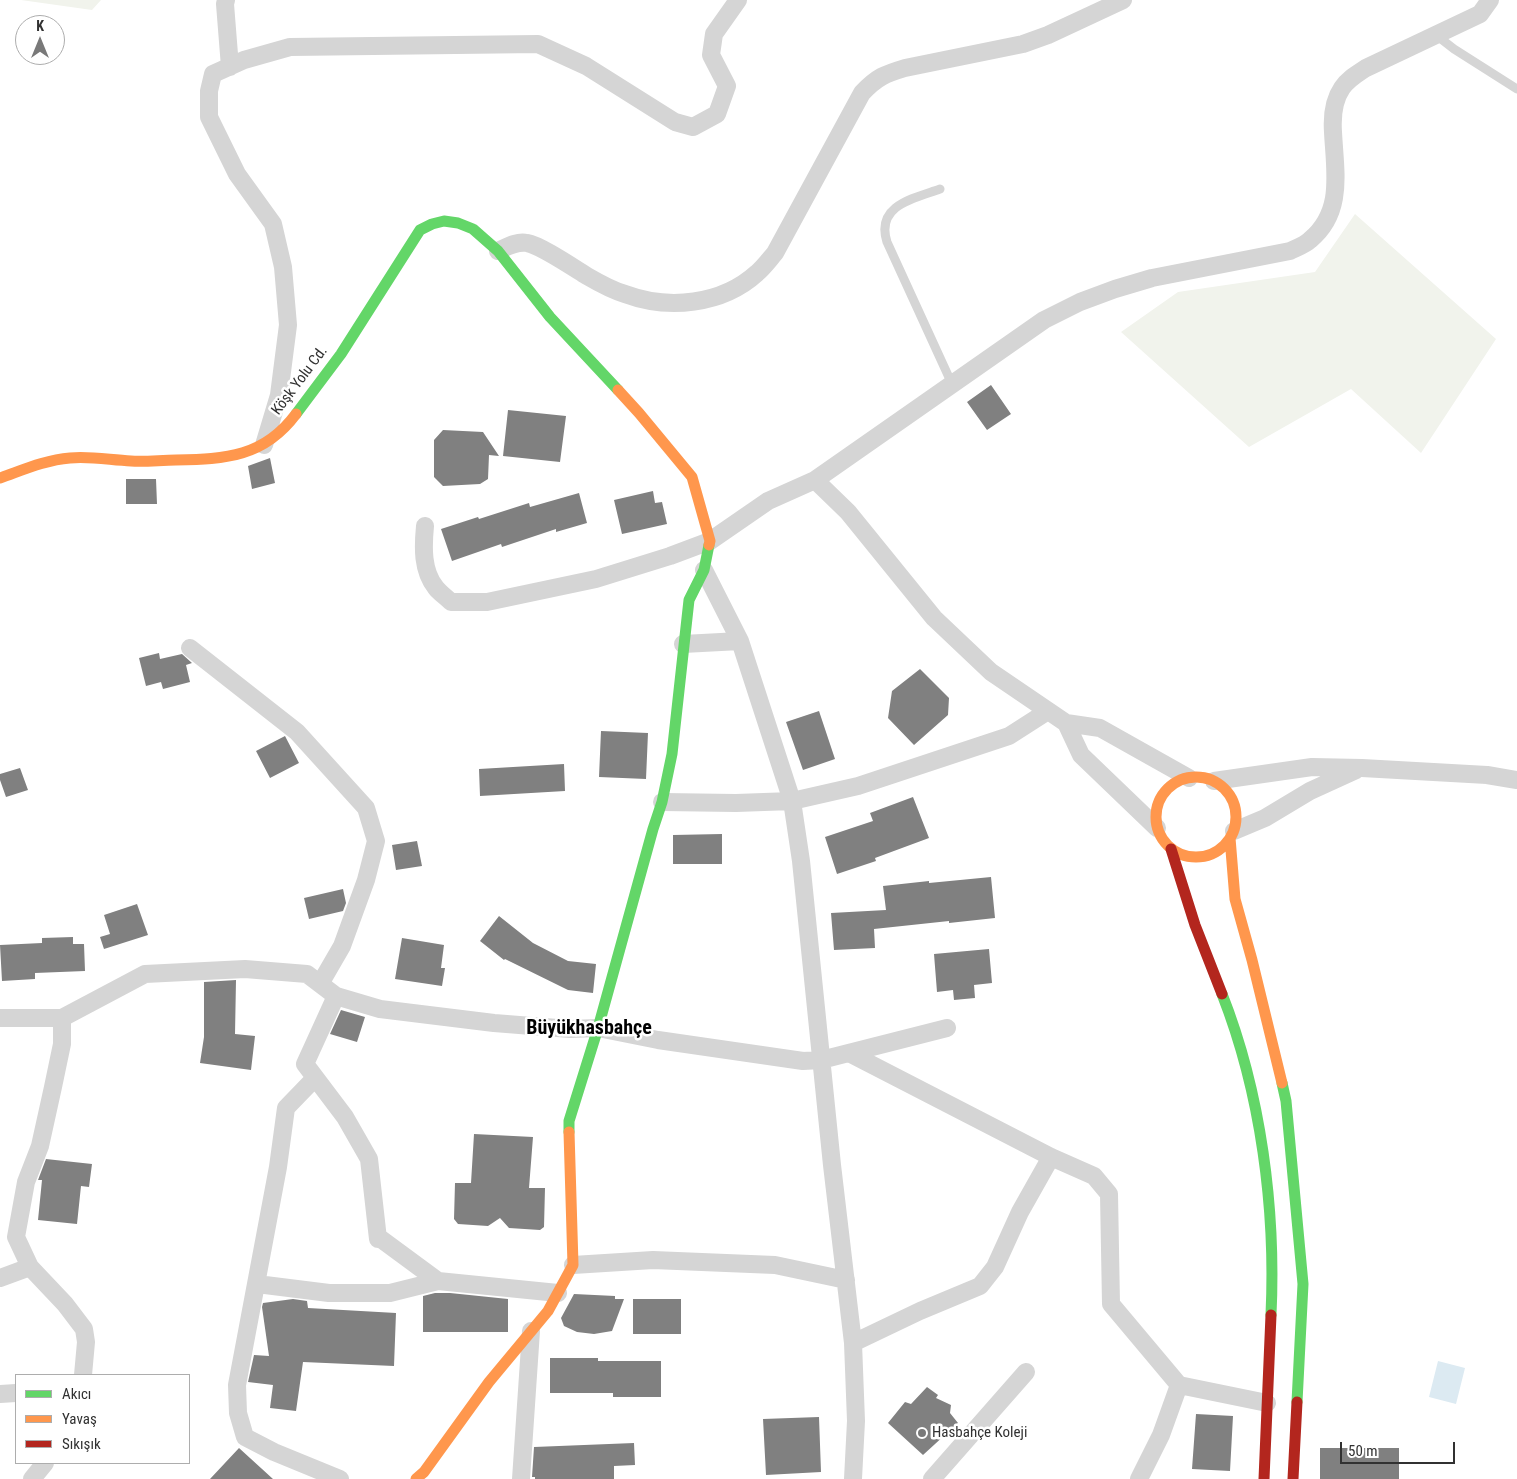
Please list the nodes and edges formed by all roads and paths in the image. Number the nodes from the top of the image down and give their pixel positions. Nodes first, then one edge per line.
1 (226, 0) edge
2 (738, 0) edge
3 (1123, 0) edge
4 (1490, 0) edge
5 (1436, 35) junction
6 (230, 67) junction
7 (1517, 89) edge
8 (940, 189) dead end
9 (498, 251) junction
10 (952, 384) junction
11 (264, 445) junction
12 (0, 478) edge
13 (815, 480) junction
14 (425, 526) dead end
15 (710, 540) junction
16 (704, 570) junction
17 (740, 641) junction
18 (683, 644) junction
19 (190, 648) dead end
20 (1048, 711) junction
21 (1066, 724) junction
22 (1362, 768) junction
23 (1189, 778) junction
24 (1517, 780) edge
25 (1214, 781) junction
26 (792, 801) junction
27 (662, 802) junction
28 (1157, 828) junction
29 (1232, 835) junction
30 (1171, 849) junction
31 (320, 984) junction
32 (336, 996) junction
33 (0, 1018) edge
34 (62, 1018) junction
35 (598, 1028) junction
36 (947, 1028) dead end
37 (849, 1053) junction
38 (821, 1060) junction
39 (315, 1078) junction
40 (1051, 1157) junction
41 (573, 1265) junction
42 (30, 1267) junction
43 (0, 1278) edge
44 (846, 1280) junction
45 (438, 1281) junction
46 (257, 1284) junction
47 (558, 1293) junction
48 (531, 1331) junction
49 (853, 1343) junction
50 (1026, 1372) dead end
51 (83, 1374) edge
52 (1179, 1386) junction
53 (15, 1393) edge
54 (0, 1394) edge
55 (1268, 1403) junction
56 (43, 1464) edge
57 (32, 1479) edge
58 (340, 1479) edge
59 (416, 1479) edge
60 (521, 1479) edge
61 (853, 1479) edge
62 (932, 1479) edge
63 (1139, 1479) edge
64 (1264, 1479) edge
65 (1294, 1479) edge

1 - 6 street
2 - 6 street
3 - 9 street
4 - 5 street
5 - 7 lane
5 - 10 street
6 - 11 street
8 - 10 lane
9 - 11 street, Köşk Yolu Cd.
9 - 15 street
10 - 13 street
11 - 12 street, Köşk Yolu Cd.
13 - 15 street
13 - 20 street
14 - 15 street
15 - 16 street
16 - 17 street
16 - 18 street
17 - 18 street
17 - 26 street
18 - 27 street
19 - 31 street
20 - 21 street
20 - 26 street
21 - 23 street
21 - 28 street
22 - 24 street
22 - 25 street
22 - 29 street
23 - 25 street
23 - 28 street
25 - 29 street
26 - 27 street
26 - 38 street
27 - 35 street
28 - 30 street
29 - 30 street
29 - 65 street
30 - 55 street
31 - 32 street
31 - 34 street
32 - 35 street
32 - 39 street
33 - 34 street
34 - 42 street
35 - 38 street
35 - 41 street
36 - 37 street
37 - 38 street
37 - 40 street
38 - 44 street
39 - 45 street
39 - 46 street
40 - 49 street
40 - 52 street
41 - 44 street
41 - 47 street
42 - 43 street
42 - 51 street
44 - 49 street
45 - 46 street
45 - 47 street
46 - 58 street
47 - 48 street
48 - 59 street
48 - 60 street
49 - 61 street
50 - 62 street
52 - 55 street
52 - 63 street
53 - 54 street
55 - 64 street
56 - 57 street

